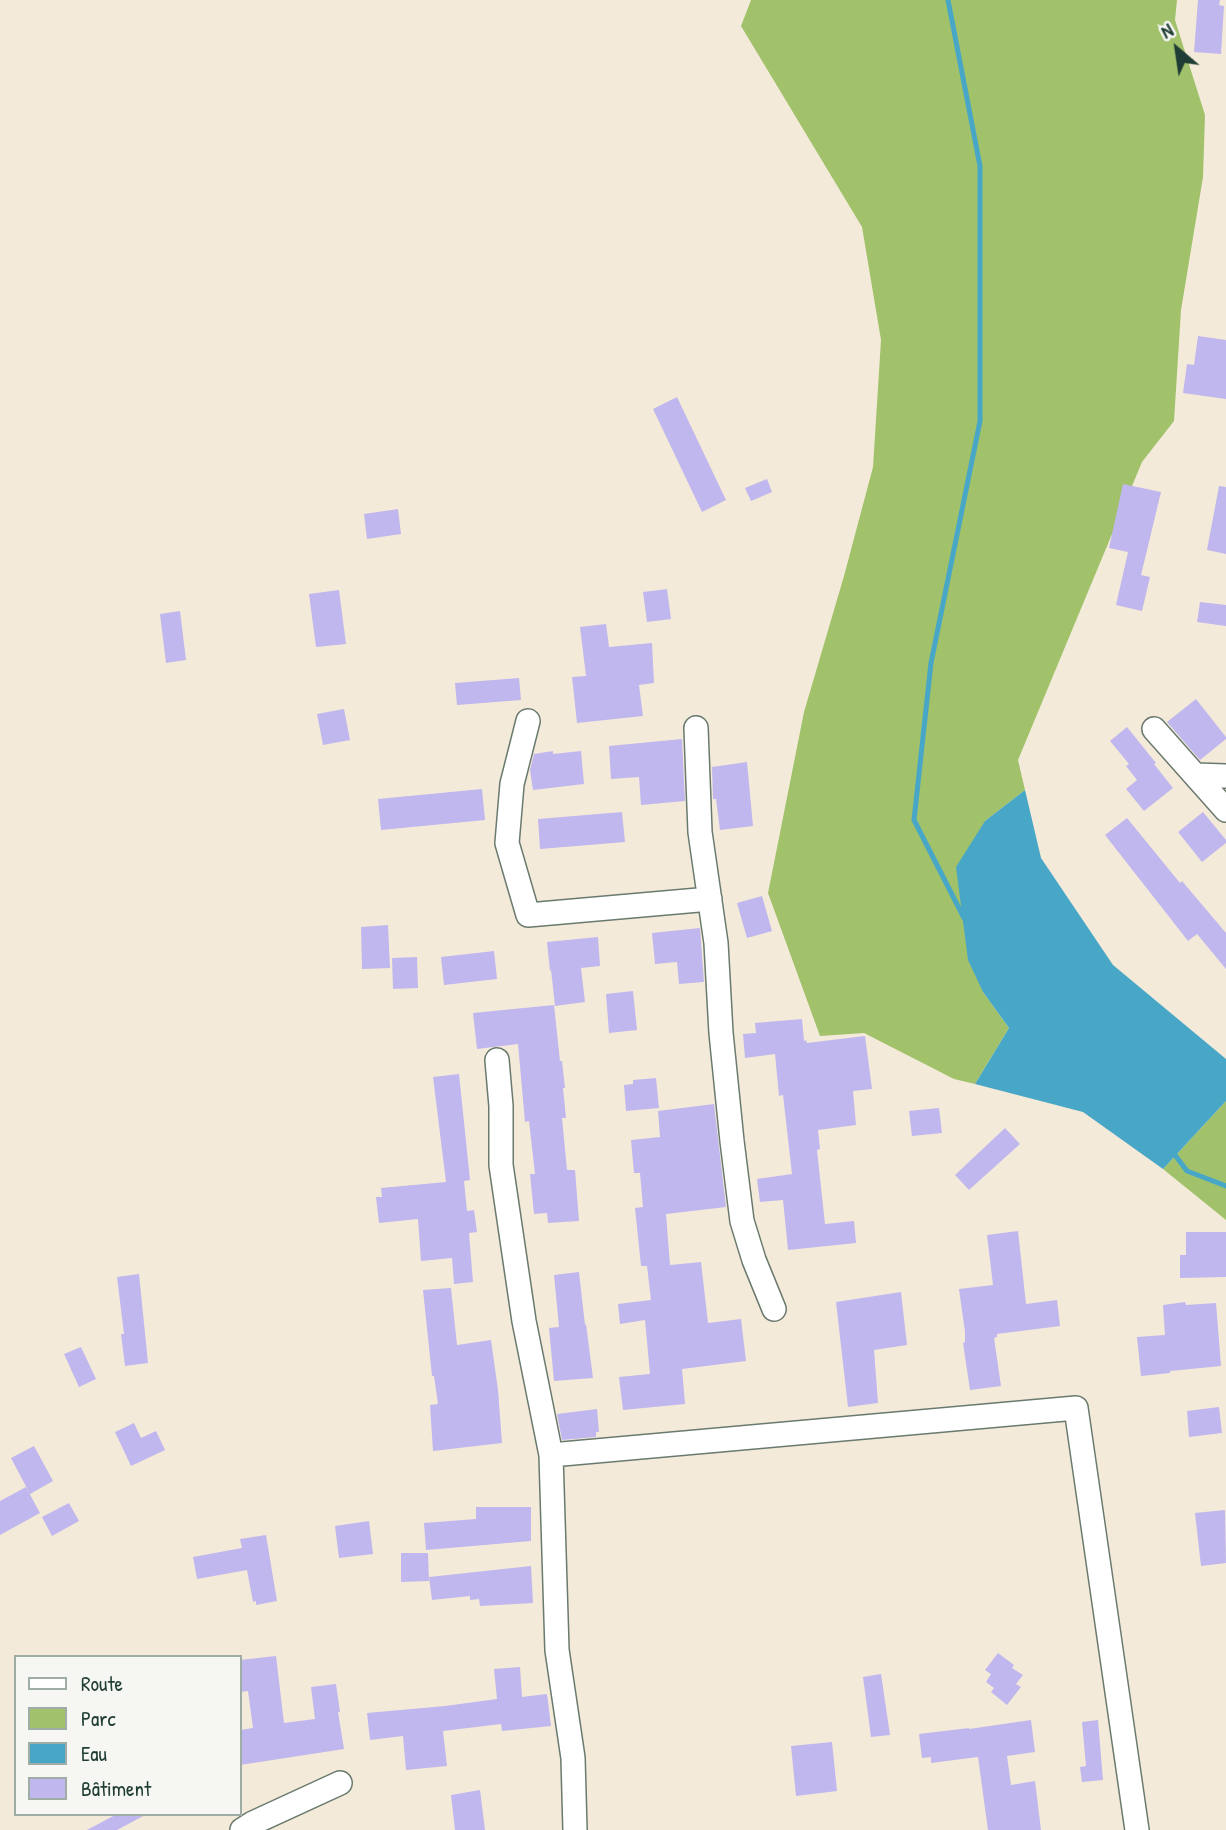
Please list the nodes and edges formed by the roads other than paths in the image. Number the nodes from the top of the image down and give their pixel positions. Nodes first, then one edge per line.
1 (528, 722) dead end
2 (696, 728) dead end
3 (1154, 729) dead end
4 (1195, 775) junction
5 (1226, 776) edge
6 (1226, 810) edge
7 (709, 899) junction
8 (497, 1060) dead end
9 (774, 1309) dead end
10 (551, 1455) junction
11 (340, 1783) dead end
12 (242, 1830) edge
13 (575, 1830) edge
14 (1137, 1830) edge

1 - 7 street
2 - 7 street
3 - 4 street
4 - 5 street
4 - 6 street
7 - 9 street
8 - 10 street
10 - 13 street
10 - 14 street
11 - 12 street

